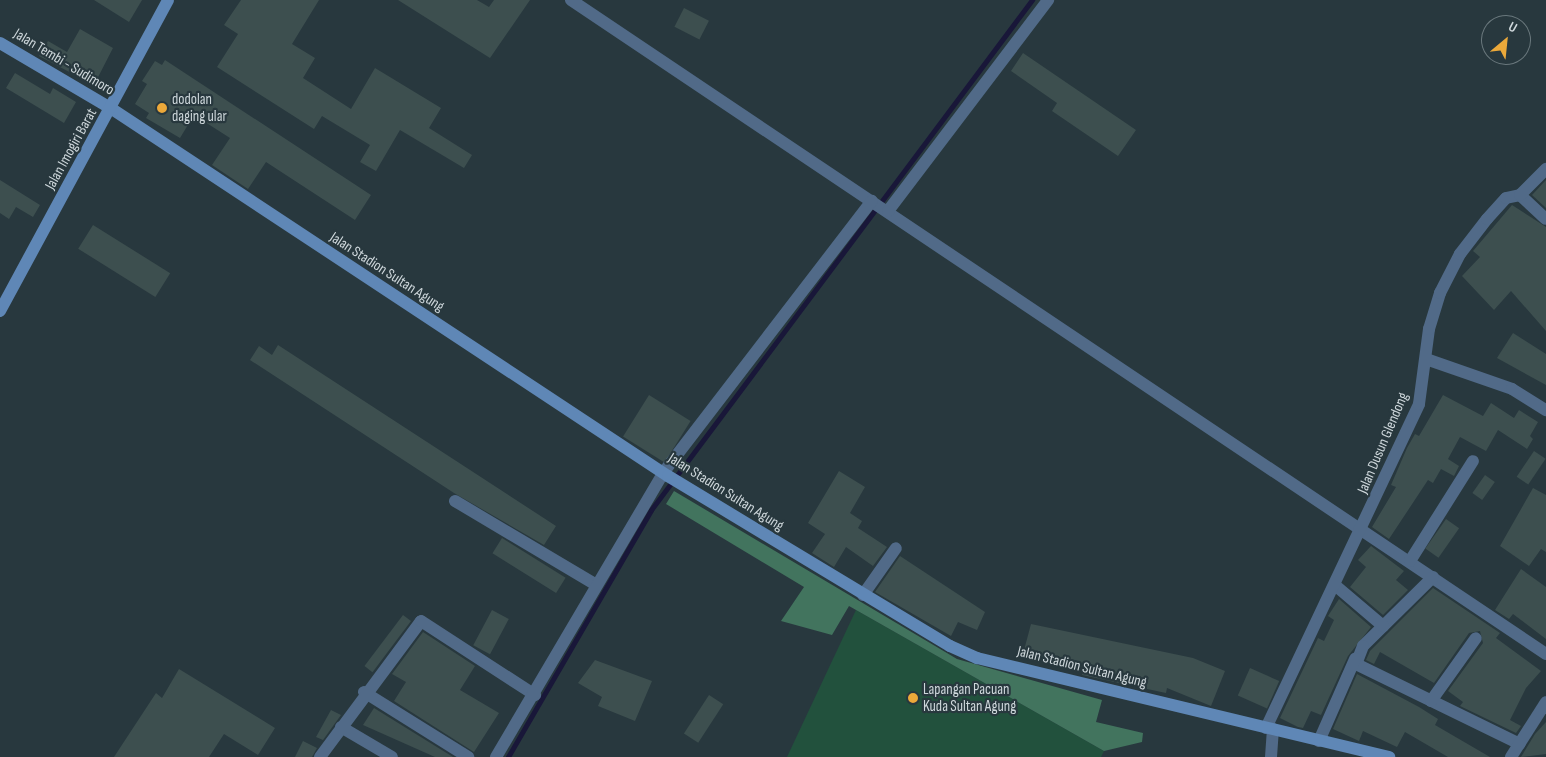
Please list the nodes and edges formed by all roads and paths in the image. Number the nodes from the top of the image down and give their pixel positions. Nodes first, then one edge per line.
1 (168, 0) edge
2 (571, 0) edge
3 (1048, 0) edge
4 (0, 43) edge
5 (112, 109) junction
6 (1546, 169) edge
7 (1520, 194) junction
8 (880, 206) junction
9 (1546, 219) edge
10 (0, 311) edge
11 (1426, 359) junction
12 (1546, 410) edge
13 (1473, 461) dead end
14 (666, 474) junction
15 (455, 501) dead end
16 (1362, 532) junction
17 (896, 548) dead end
18 (1410, 561) junction
19 (1433, 577) junction
20 (595, 584) junction
21 (1336, 586) junction
22 (864, 595) junction
23 (1383, 626) junction
24 (1476, 638) dead end
25 (1546, 654) edge
26 (1356, 659) junction
27 (364, 692) junction
28 (535, 695) junction
29 (1431, 702) junction
30 (1546, 702) edge
31 (341, 727) junction
32 (1269, 729) junction
33 (1319, 741) junction
34 (1520, 744) junction
35 (320, 757) edge
36 (392, 757) edge
37 (468, 757) edge
38 (496, 757) edge
39 (1271, 757) edge
40 (1389, 757) edge
41 (1511, 757) edge

1 - 5 main road, Jalan Imogiri Barat
2 - 8 street
3 - 8 street
4 - 5 main road, Jalan Tembi - Sudimoro
5 - 10 main road, Jalan Imogiri Barat
5 - 14 main road, Jalan Stadion Sultan Agung
6 - 7 street, Jalan Dusun Glendong
7 - 9 street
7 - 11 street, Jalan Dusun Glendong
8 - 14 street
8 - 16 street
11 - 12 street
11 - 16 street, Jalan Dusun Glendong
13 - 18 street
14 - 20 street
14 - 22 main road, Jalan Stadion Sultan Agung
15 - 20 street
16 - 18 street
16 - 21 street, Jalan Dusun Glendong
17 - 22 street
18 - 19 street
19 - 23 street
19 - 25 street
20 - 28 street
21 - 23 street
21 - 32 street, Jalan Dusun Glendong
22 - 32 main road, Jalan Stadion Sultan Agung
23 - 26 street
24 - 29 street
26 - 29 street
26 - 33 street
27 - 28 street
27 - 31 street
27 - 37 street
28 - 38 street
29 - 34 street
30 - 34 street
31 - 35 street
31 - 36 street
32 - 33 main road, Jalan Stadion Sultan Agung
32 - 39 street
33 - 40 main road, Jalan Stadion Sultan Agung
34 - 41 street

